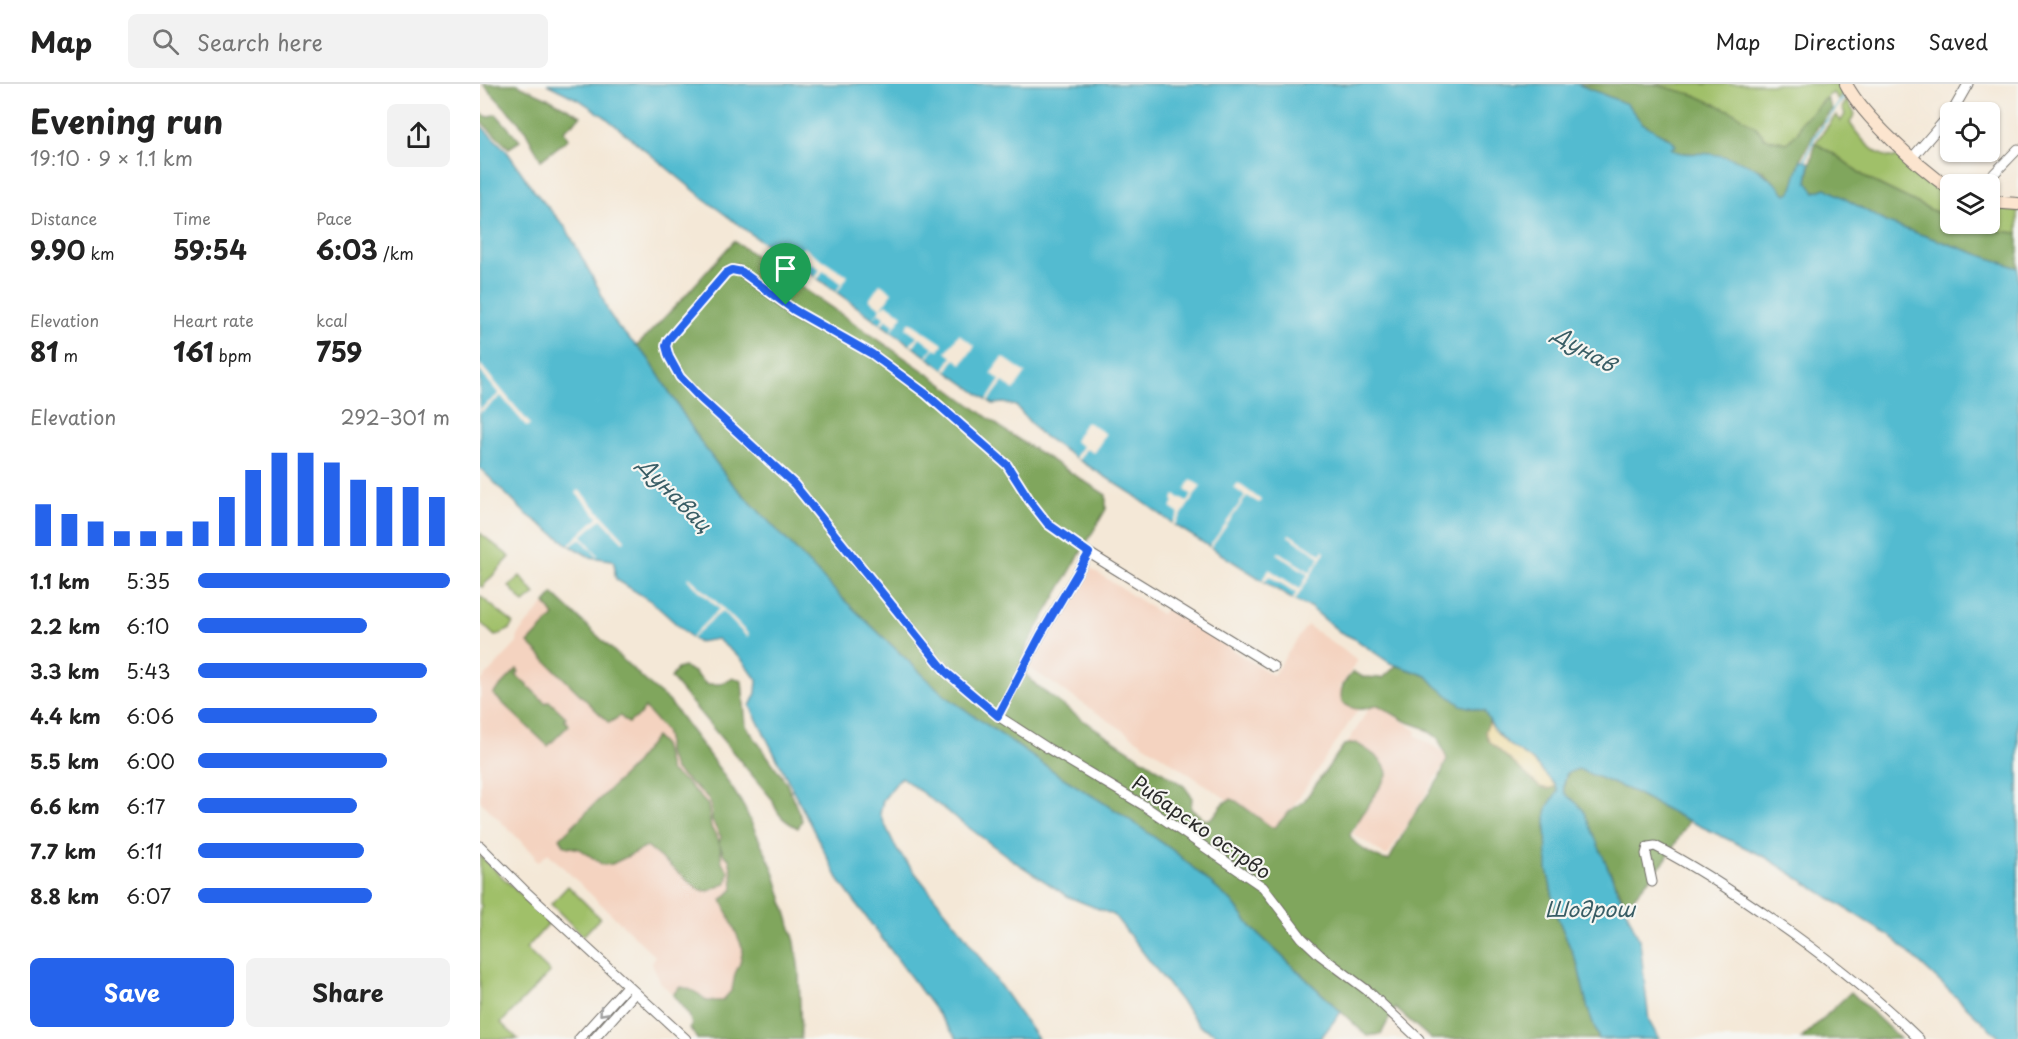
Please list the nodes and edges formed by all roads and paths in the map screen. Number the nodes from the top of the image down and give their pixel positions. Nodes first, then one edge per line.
1 (1968, 84) edge
2 (1848, 88) edge
3 (1957, 102) edge
4 (1940, 126) edge
5 (2018, 149) edge
6 (1912, 158) junction
7 (1994, 174) edge
8 (1940, 181) edge
9 (2000, 203) edge
10 (2018, 204) edge
11 (1089, 553) junction
12 (1274, 667) dead end
13 (998, 716) junction
14 (480, 846) edge
15 (1652, 882) dead end
16 (627, 986) junction
17 (635, 993) junction
18 (579, 1039) edge
19 (594, 1039) edge
20 (686, 1039) edge
21 (1419, 1039) edge
22 (1919, 1039) edge

1 - 3 street
2 - 6 main road
4 - 6 street
5 - 7 street
6 - 8 main road
9 - 10 main road
11 - 12 street
11 - 13 street
11 - 13 street, Рибарско острво
13 - 21 street, Рибарско острво
14 - 16 street
15 - 22 street
16 - 17 street
16 -> 18 street
17 - 19 street
17 - 20 street

